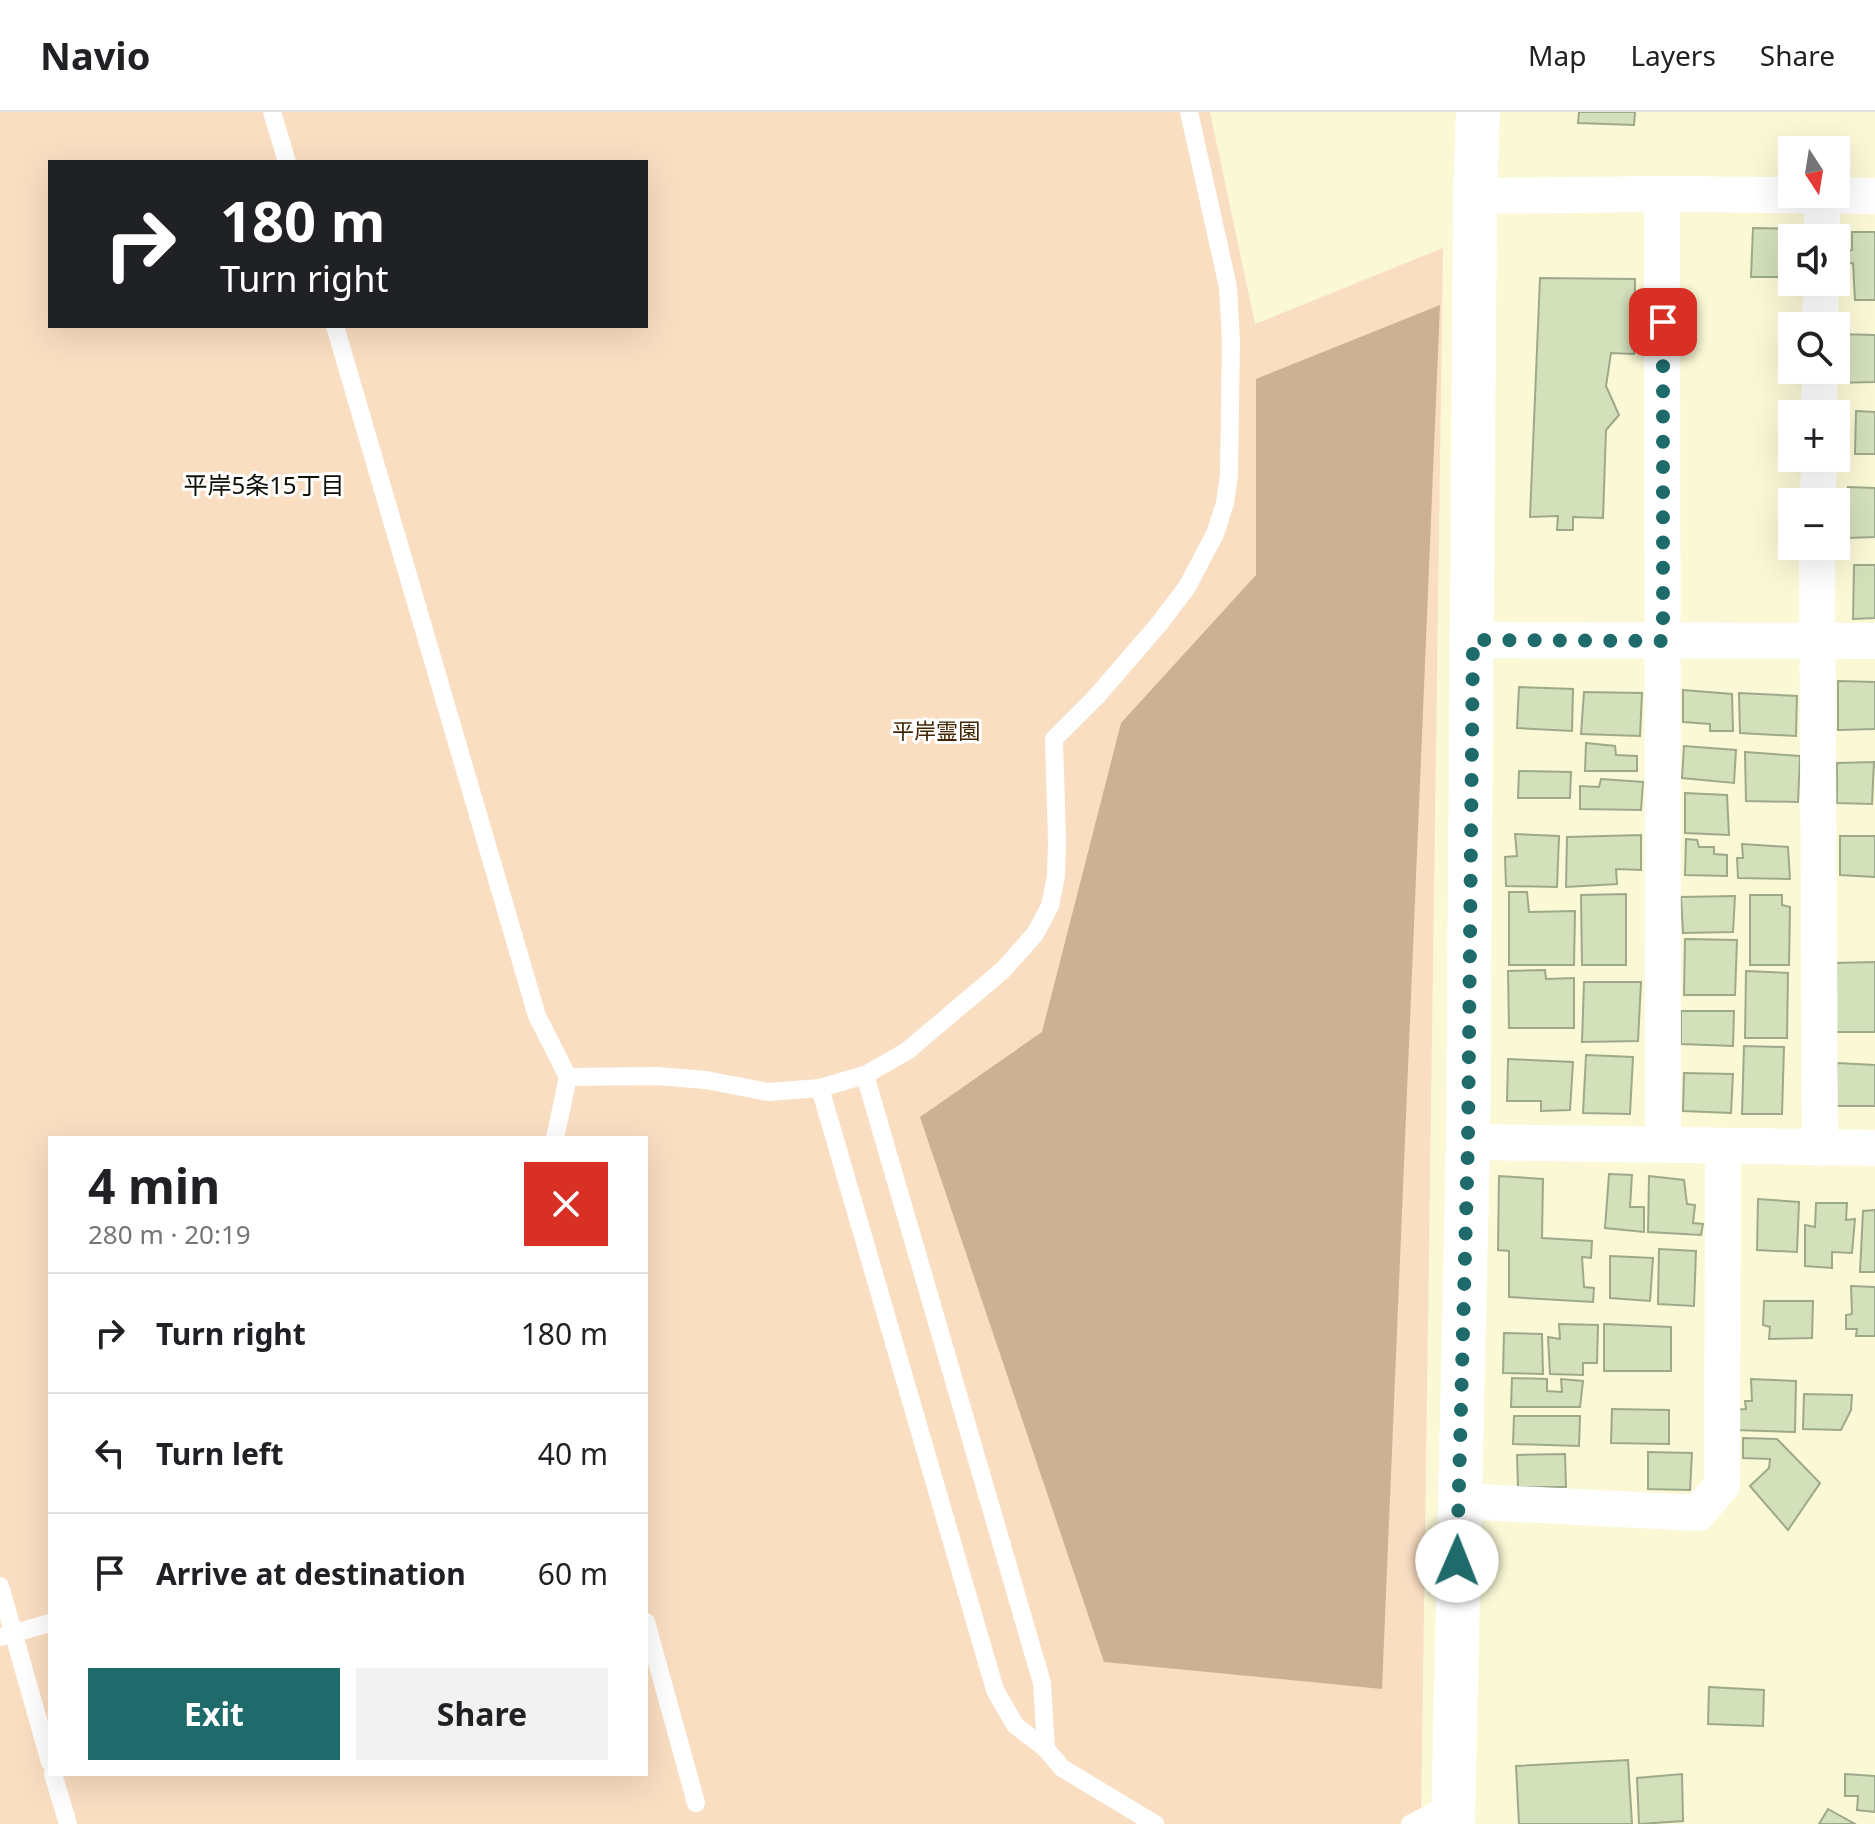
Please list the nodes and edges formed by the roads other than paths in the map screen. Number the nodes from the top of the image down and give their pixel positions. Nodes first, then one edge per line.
1 (272, 112) edge
2 (1189, 112) edge
3 (1478, 112) edge
4 (286, 160) edge
5 (1662, 194) junction
6 (1778, 194) edge
7 (1850, 195) edge
8 (1475, 196) junction
9 (1875, 196) edge
10 (336, 328) edge
11 (1817, 560) edge
12 (1473, 640) junction
13 (1663, 641) junction
14 (1816, 641) junction
15 (1875, 641) edge
16 (865, 1075) junction
17 (568, 1077) junction
18 (820, 1088) junction
19 (555, 1136) edge
20 (1468, 1142) junction
21 (1663, 1143) junction
22 (1723, 1146) junction
23 (1820, 1148) junction
24 (1875, 1148) edge
25 (1458, 1501) junction
26 (0, 1586) edge
27 (48, 1624) edge
28 (648, 1629) edge
29 (6, 1635) edge
30 (1046, 1749) junction
31 (48, 1756) edge
32 (54, 1776) edge
33 (696, 1803) dead end
34 (1453, 1812) edge
35 (68, 1824) edge
36 (1155, 1824) edge
37 (1410, 1824) edge

1 - 4 lane
2 - 16 lane
3 - 8 street
5 - 6 street
5 - 8 street
5 - 13 street
7 - 9 street
8 - 12 street
10 - 17 lane
11 - 14 street
12 - 13 street
12 - 20 street
13 - 14 street
13 - 21 street
14 - 15 street
14 - 23 street
16 - 18 lane
16 - 30 lane
17 - 18 lane
17 - 19 lane
18 - 30 lane
20 - 21 street
20 - 25 street
21 - 22 street
22 - 23 street
22 - 25 street
23 - 24 street
25 - 34 street
26 - 29 lane
27 - 29 lane
28 - 33 lane
29 - 31 lane
30 - 36 lane
32 - 35 lane
34 - 37 lane

